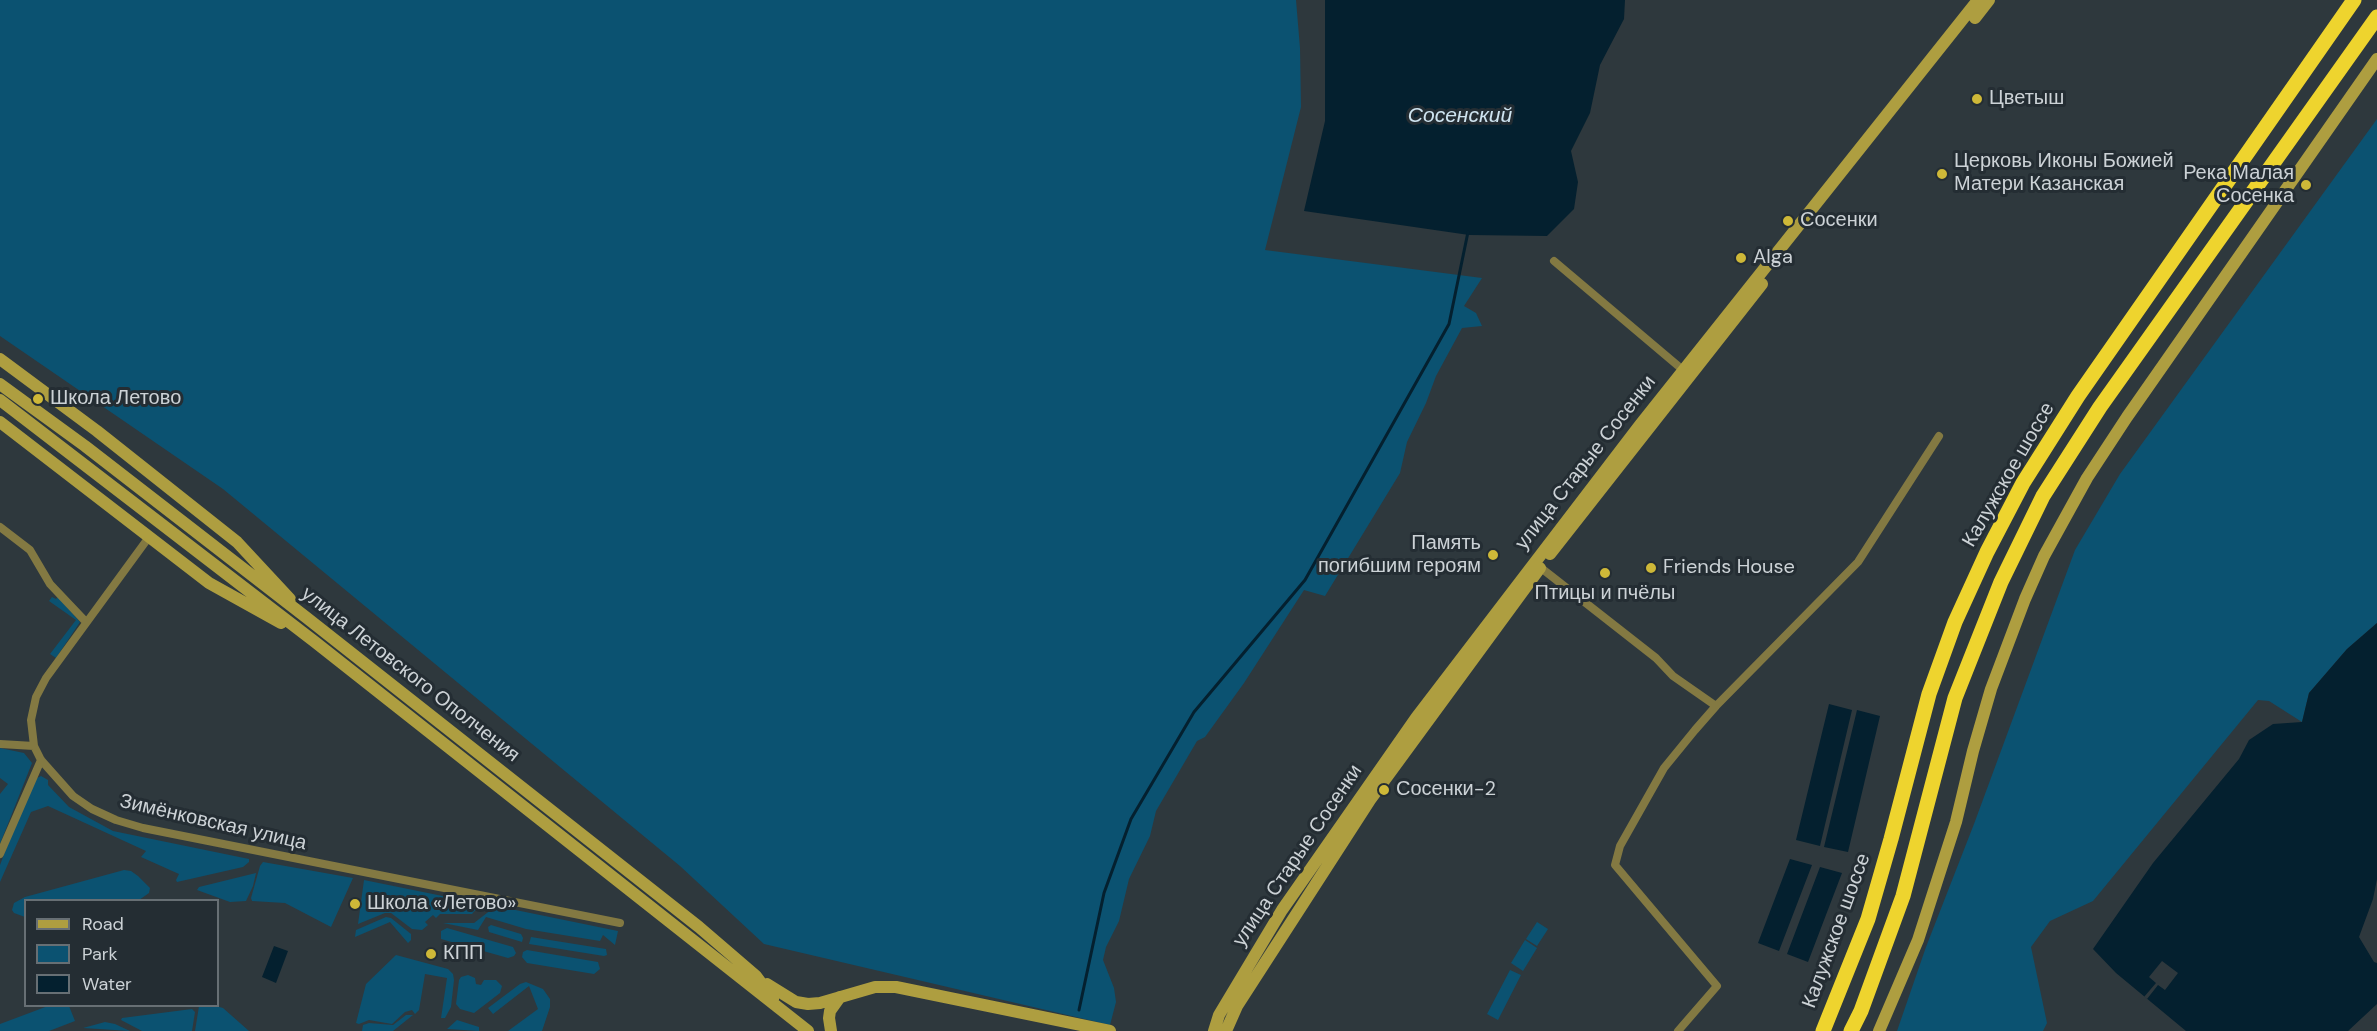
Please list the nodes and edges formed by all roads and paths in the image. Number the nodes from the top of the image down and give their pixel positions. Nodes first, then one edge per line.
1 (1978, 0) edge
2 (1989, 0) edge
3 (2354, 0) edge
4 (2377, 17) edge
5 (2377, 27) edge
6 (2377, 59) edge
7 (2338, 74) junction
8 (1554, 261) dead end
9 (0, 359) edge
10 (1683, 370) junction
11 (0, 384) edge
12 (0, 400) edge
13 (0, 422) edge
14 (1939, 436) dead end
15 (0, 527) edge
16 (149, 537) junction
17 (237, 542) junction
18 (236, 564) junction
19 (1537, 565) junction
20 (229, 576) junction
21 (209, 583) junction
22 (307, 618) junction
23 (86, 622) junction
24 (315, 642) junction
25 (1716, 706) junction
26 (0, 744) edge
27 (34, 746) junction
28 (41, 760) junction
29 (0, 854) edge
30 (620, 923) dead end
31 (756, 976) junction
32 (841, 997) junction
33 (782, 1012) junction
34 (1219, 1015) junction
35 (808, 1031) edge
36 (831, 1031) edge
37 (1110, 1031) edge
38 (1205, 1031) edge
39 (1214, 1031) edge
40 (1226, 1031) edge
41 (1678, 1031) edge
42 (1823, 1031) edge
43 (1853, 1031) edge
44 (1879, 1031) edge

1 - 10 main road, улица Старые Сосенки
2 - 19 main road, улица Старые Сосенки
3 - 42 highway, Калужское шоссе
4 - 7 highway, Калужское шоссе
5 - 7 main road
6 - 44 main road
7 - 43 highway, Калужское шоссе
8 - 10 street
9 - 17 main road
10 - 19 main road, улица Старые Сосенки
11 - 18 main road, улица Летовского Ополчения
12 - 20 main road, улица Летовского Ополчения
13 - 16 main road
14 - 25 street
15 - 23 street
16 - 21 main road
16 - 23 street, Зимёнковская улица
17 - 18 main road
17 - 22 main road
18 - 20 main road
18 - 22 main road, улица Летовского Ополчения
19 - 25 street
19 - 34 main road, улица Старые Сосенки
19 - 40 main road, улица Старые Сосенки
20 - 21 main road
20 - 24 main road, улица Летовского Ополчения
21 - 24 main road
22 - 31 main road, улица Летовского Ополчения
23 - 27 street, Зимёнковская улица
24 - 33 main road, улица Летовского Ополчения
25 - 41 street
26 - 27 street
27 - 28 street, Зимёнковская улица
28 - 29 street
28 - 30 street, Зимёнковская улица
31 - 32 main road
31 - 33 main road, улица Летовского Ополчения
32 - 36 main road
32 - 37 main road
33 - 35 main road, улица Летовского Ополчения
34 - 38 main road
34 - 39 main road, улица Старые Сосенки

